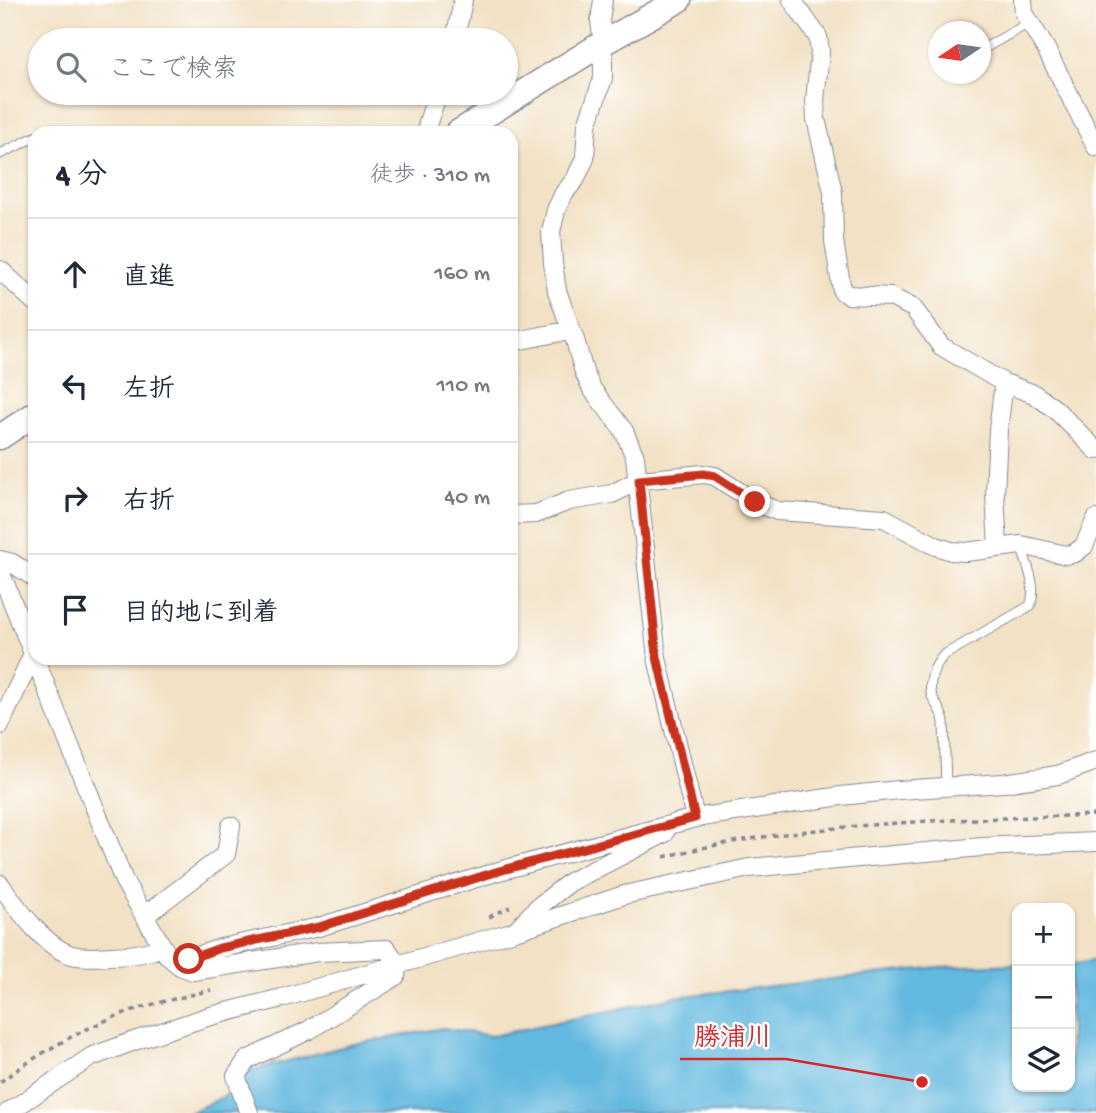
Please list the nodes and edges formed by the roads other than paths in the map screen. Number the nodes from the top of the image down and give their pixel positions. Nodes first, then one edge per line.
1 (463, 0) edge
2 (603, 0) edge
3 (679, 0) edge
4 (792, 0) edge
5 (1023, 0) edge
6 (1029, 23) junction
7 (457, 28) edge
8 (603, 43) junction
9 (991, 44) edge
10 (518, 95) edge
11 (434, 105) edge
12 (502, 105) edge
13 (428, 126) edge
14 (468, 126) edge
15 (28, 140) edge
16 (1096, 147) edge
17 (0, 154) edge
18 (0, 270) edge
19 (28, 296) edge
20 (571, 330) junction
21 (518, 341) edge
22 (1004, 383) junction
23 (28, 419) edge
24 (0, 437) edge
25 (1096, 450) edge
26 (639, 480) junction
27 (518, 515) edge
28 (1096, 519) edge
29 (1021, 545) junction
30 (998, 548) junction
31 (0, 560) edge
32 (0, 571) edge
33 (28, 573) edge
34 (28, 641) edge
35 (28, 665) edge
36 (37, 665) edge
37 (0, 725) edge
38 (1096, 761) edge
39 (946, 787) junction
40 (689, 819) junction
41 (231, 826) dead end
42 (1096, 842) edge
43 (0, 884) edge
44 (144, 916) junction
45 (515, 931) junction
46 (163, 947) junction
47 (398, 965) junction
48 (180, 967) junction
49 (6, 1113) edge
50 (249, 1113) edge

1 - 7 street
2 - 8 street
3 - 8 main road
4 - 22 street
5 - 6 street
6 - 9 lane
6 - 16 street
8 - 10 main road
8 - 20 street
11 - 13 street
12 - 14 main road
15 - 17 lane
18 - 19 street
20 - 21 street
20 - 26 street
22 - 25 street
22 - 30 street
23 - 24 main road
26 - 27 street
26 - 30 street
26 - 40 street
28 - 29 street
29 - 30 street
29 - 39 lane
31 - 33 street
32 - 34 street
35 - 37 street
36 - 44 street
38 - 39 street
39 - 40 street
40 - 45 street
40 - 48 street
41 - 44 street
42 - 45 street
43 - 46 street
44 - 46 street
45 - 47 street
46 - 48 street
47 - 48 street
47 - 49 street
47 - 50 street

